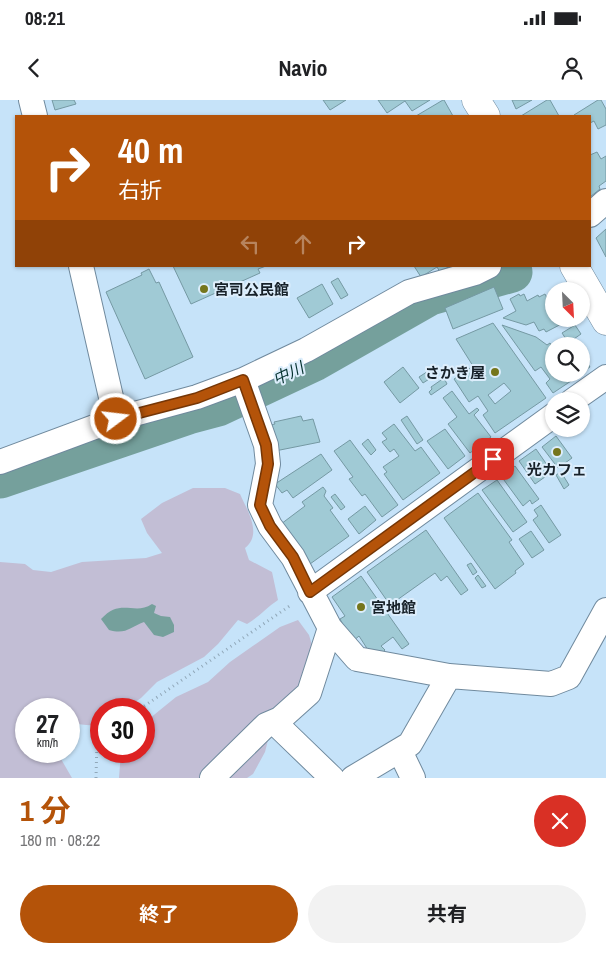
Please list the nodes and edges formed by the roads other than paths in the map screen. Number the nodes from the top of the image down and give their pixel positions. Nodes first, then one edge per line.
1 (31, 100) edge
2 (476, 100) edge
3 (35, 115) edge
4 (485, 115) edge
5 (606, 201) edge
6 (591, 214) edge
7 (82, 267) edge
8 (487, 267) edge
9 (575, 267) edge
10 (606, 321) edge
11 (606, 377) edge
12 (243, 380) junction
13 (585, 392) edge
14 (116, 419) junction
15 (545, 422) edge
16 (0, 462) edge
17 (310, 592) junction
18 (606, 610) edge
19 (330, 628) junction
20 (449, 676) junction
21 (274, 722) junction
22 (400, 751) junction
23 (212, 778) edge
24 (332, 778) edge
25 (353, 778) edge
26 (412, 778) edge

1 - 3 street
2 - 4 main road
5 - 6 street
7 - 14 street
8 - 12 street
9 - 10 main road
11 - 13 street
12 - 14 street
12 - 17 street
14 - 16 street
15 - 17 street
17 - 19 street
18 - 20 street
19 - 20 street
19 - 21 street
20 - 22 street
21 - 23 street
21 - 24 street
22 - 25 street
22 - 26 street

